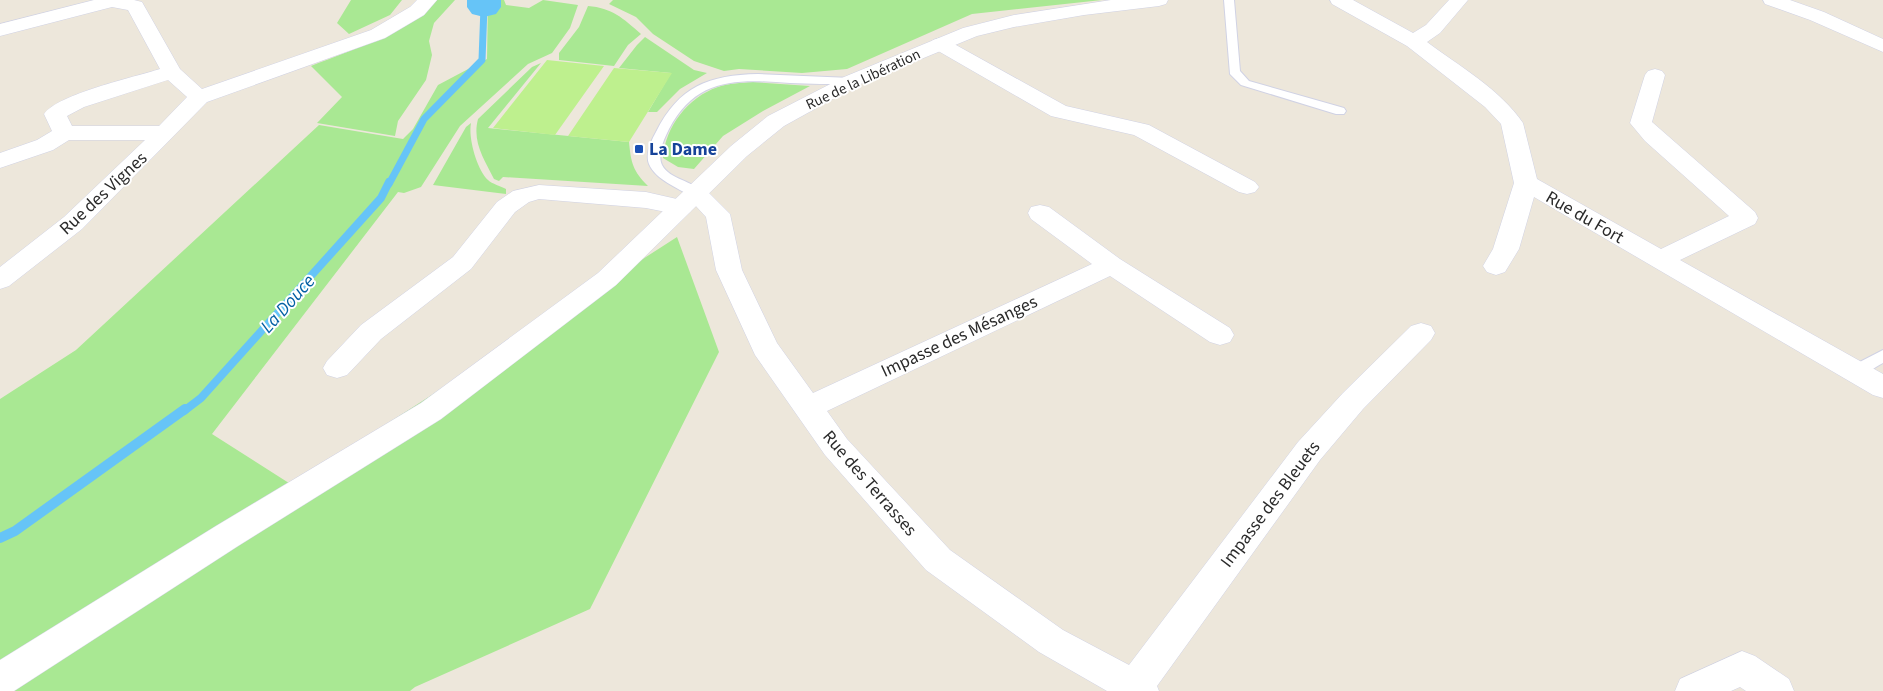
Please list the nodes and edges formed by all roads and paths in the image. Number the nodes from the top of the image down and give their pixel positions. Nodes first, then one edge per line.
1 (428, 0) edge
2 (1159, 0) edge
3 (1230, 0) edge
4 (1339, 0) edge
5 (1458, 0) edge
6 (1772, 0) edge
7 (122, 1) edge
8 (0, 30) edge
9 (1414, 42) junction
10 (940, 44) junction
11 (1883, 46) edge
12 (172, 72) junction
13 (1655, 75) dead end
14 (851, 81) junction
15 (199, 97) junction
16 (1340, 111) dead end
17 (64, 133) junction
18 (165, 133) junction
19 (0, 161) edge
20 (1526, 183) junction
21 (1247, 187) dead end
22 (689, 200) junction
23 (1040, 213) dead end
24 (1659, 260) junction
25 (1111, 265) junction
26 (1496, 266) dead end
27 (0, 280) edge
28 (1421, 333) dead end
29 (1220, 335) dead end
30 (1883, 356) edge
31 (337, 368) dead end
32 (1855, 371) junction
33 (1883, 387) edge
34 (807, 408) junction
35 (0, 680) edge
36 (1135, 690) edge
37 (1693, 691) edge
38 (1776, 691) edge

1 - 15 street, Rue des Vignes
2 - 10 street, Rue de la Libération
3 - 16 lane
4 - 9 street, Rue du Fort
5 - 9 street
6 - 11 street
7 - 8 street
7 - 12 street
9 - 20 street, Rue du Fort
10 - 14 street, Rue de la Libération
10 - 21 street, Rue de la Libération
12 - 15 street
12 - 17 street
13 - 24 street
14 - 22 street, Rue de la Libération
14 - 22 lane
15 - 18 street, Rue des Vignes
17 - 18 street
17 - 19 street
18 - 27 street, Rue des Vignes
20 - 24 street, Rue du Fort
20 - 26 street
22 - 31 street
22 - 34 street, Rue des Terrasses
22 - 35 street, Rue de la Libération
23 - 25 street
24 - 32 street, Rue du Fort
25 - 29 street
25 - 34 street, Impasse des Mésanges
28 - 36 street, Impasse des Bleuets
30 - 32 lane
32 - 33 street, Rue du Fort
34 - 36 street, Rue des Terrasses
37 - 38 street

